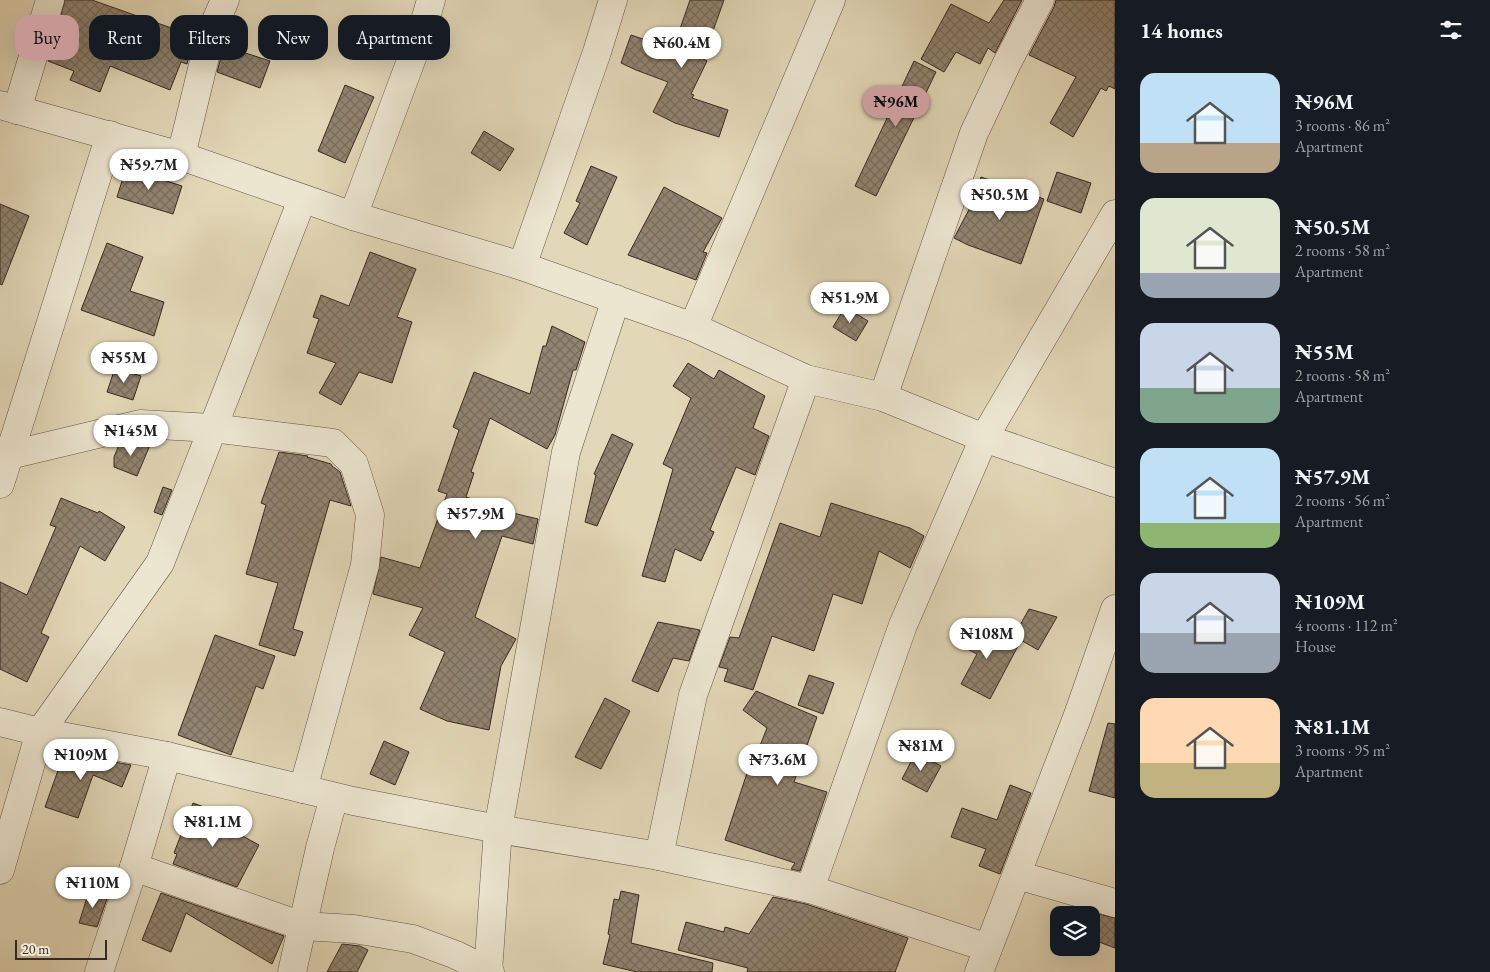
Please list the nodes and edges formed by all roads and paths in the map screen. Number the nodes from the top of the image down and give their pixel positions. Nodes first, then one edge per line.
1 (50, 0) edge
2 (225, 0) edge
3 (431, 0) edge
4 (613, 0) edge
5 (831, 0) edge
6 (1040, 0) edge
7 (9, 108) edge
8 (110, 136) junction
9 (181, 156) junction
10 (302, 200) junction
11 (1115, 214) edge
12 (353, 216) junction
13 (522, 266) junction
14 (616, 299) junction
15 (694, 327) junction
16 (806, 379) junction
17 (883, 397) junction
18 (212, 428) junction
19 (984, 438) junction
20 (5, 455) edge
21 (1115, 483) edge
22 (0, 484) edge
23 (1115, 609) edge
24 (0, 722) edge
25 (40, 732) junction
26 (167, 756) junction
27 (303, 789) junction
28 (334, 797) junction
29 (498, 829) junction
30 (659, 856) junction
31 (134, 867) junction
32 (0, 870) edge
33 (1017, 875) junction
34 (810, 889) junction
35 (1115, 903) edge
36 (302, 926) junction
37 (984, 960) edge
38 (99, 972) edge
39 (292, 972) edge
40 (489, 972) edge

1 - 7 street
2 - 9 street
3 - 12 street
4 - 13 street
5 - 15 street
6 - 17 street
7 - 8 street
8 - 9 street
8 - 20 street
9 - 10 street
10 - 12 street
10 - 18 street
11 - 19 street
12 - 13 street
13 - 14 street
14 - 15 street
14 - 29 street
15 - 16 street
16 - 17 street
16 - 30 street
17 - 19 street
18 - 20 street
18 - 25 street
18 - 27 street
19 - 21 street
19 - 34 street
20 - 22 street
23 - 33 street
24 - 25 street
25 - 26 street
25 - 32 street
26 - 27 street
26 - 31 street
27 - 28 street
28 - 29 street
28 - 36 street
29 - 30 street
29 - 40 street
30 - 34 street
31 - 36 street
31 - 38 street
33 - 35 street
33 - 37 street
34 - 37 street
36 - 39 street
36 - 40 street

